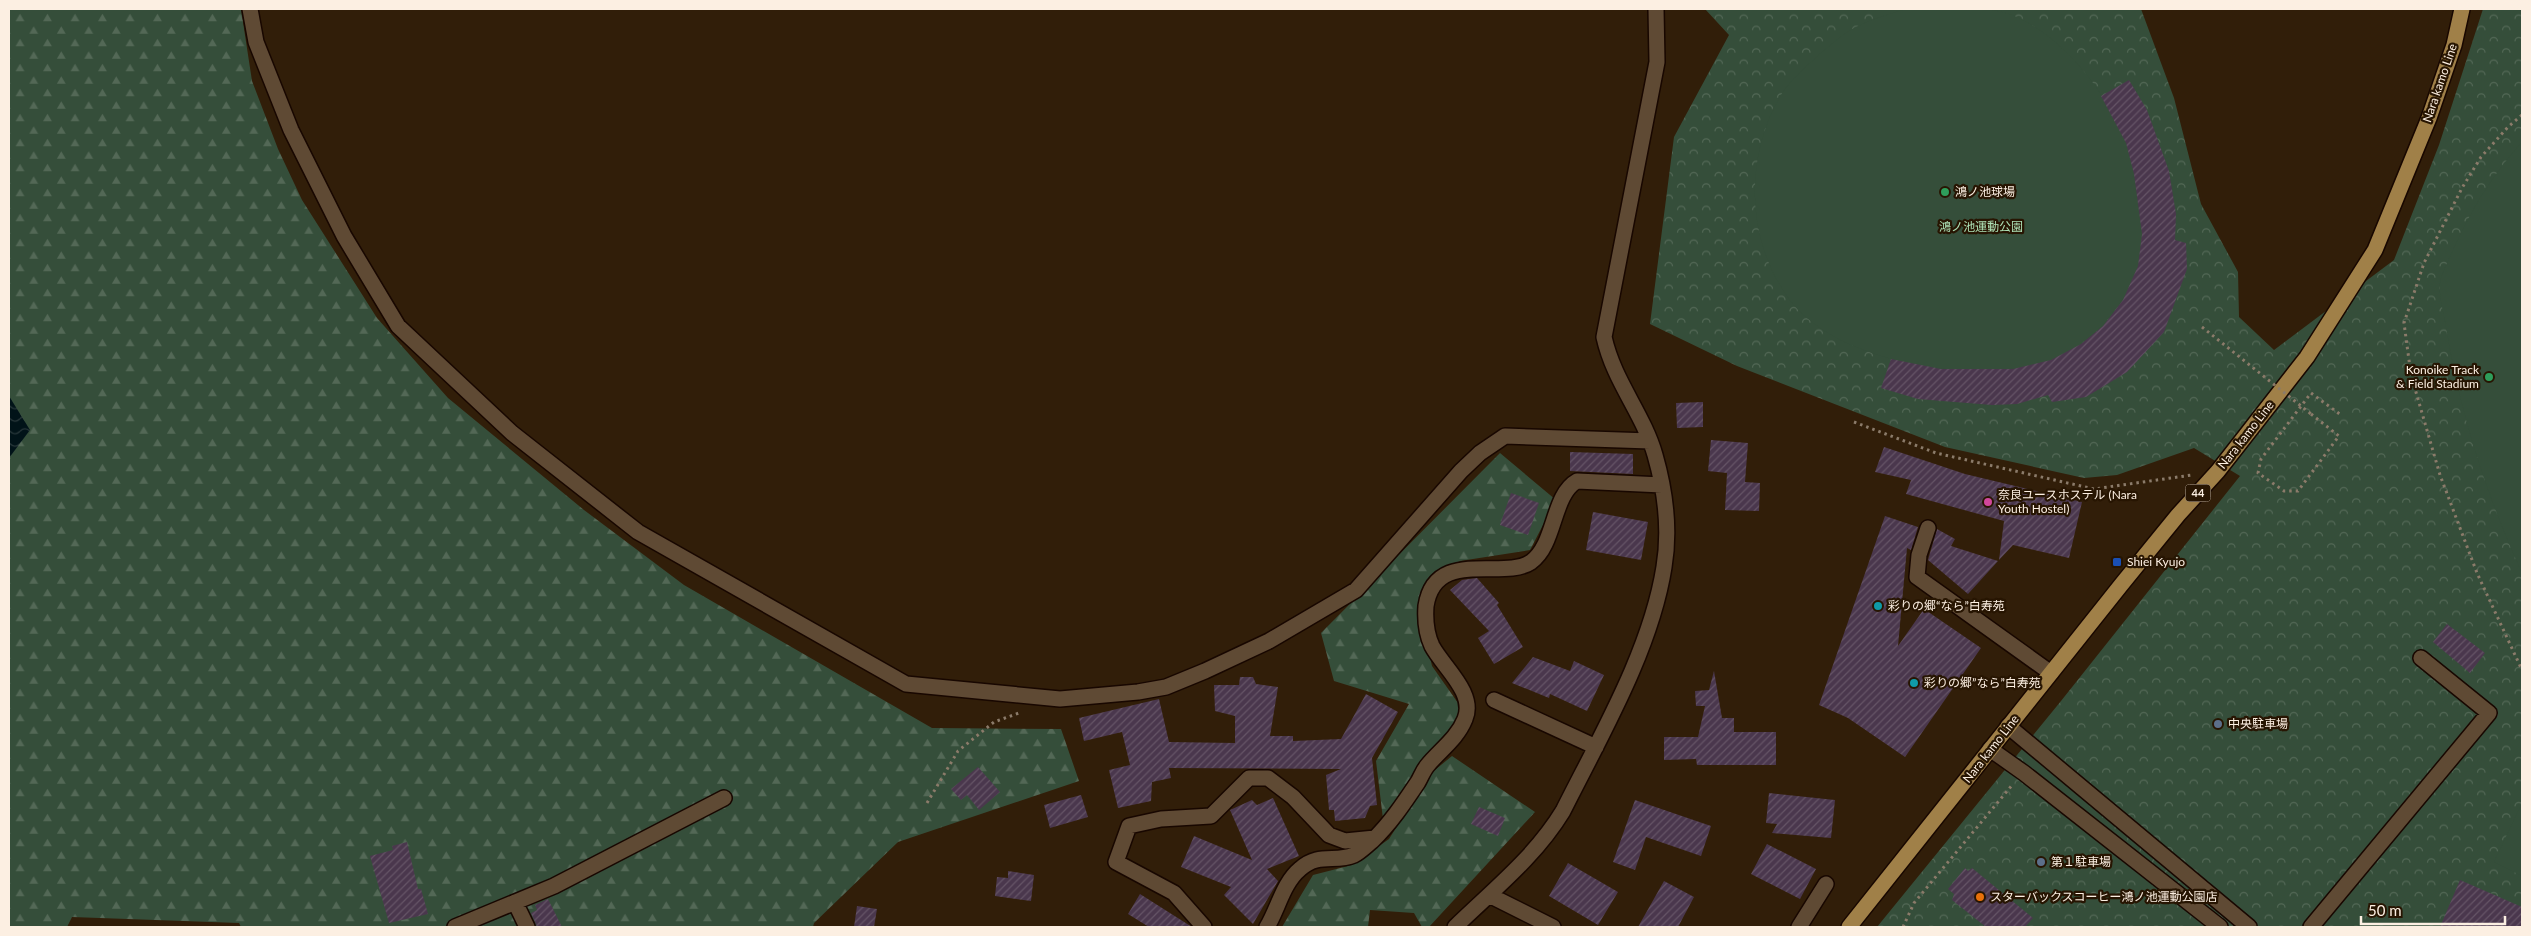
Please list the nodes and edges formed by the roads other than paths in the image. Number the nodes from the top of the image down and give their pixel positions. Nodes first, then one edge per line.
1 (250, 9) edge
2 (1656, 9) edge
3 (2462, 9) edge
4 (1650, 441) junction
5 (1662, 485) junction
6 (1928, 528) dead end
7 (2421, 658) dead end
8 (2051, 673) junction
9 (1494, 700) dead end
10 (2008, 726) junction
11 (1596, 747) junction
12 (1990, 749) junction
13 (724, 798) dead end
14 (1375, 838) junction
15 (1826, 884) dead end
16 (1489, 895) junction
17 (515, 902) junction
18 (455, 927) edge
19 (526, 927) edge
20 (1204, 927) edge
21 (1267, 927) edge
22 (1455, 927) edge
23 (1552, 927) edge
24 (1799, 927) edge
25 (1849, 927) edge
26 (2220, 927) edge
27 (2249, 927) edge
28 (2311, 927) edge

1 - 4 street
2 - 4 street
3 - 8 main road, Nara kamo Line / 44
4 - 5 street
5 - 11 street
5 - 14 street
6 - 8 street
7 - 28 street
8 - 10 main road, Nara kamo Line / 44
9 - 11 street
10 - 12 main road, Nara kamo Line / 44
10 - 27 street
11 - 16 street
12 - 25 main road, Nara kamo Line / 44
12 - 26 street
13 - 17 street
14 - 20 street
14 - 21 street
15 - 24 street
16 - 22 street
16 - 23 street
17 - 18 street
17 - 19 street

